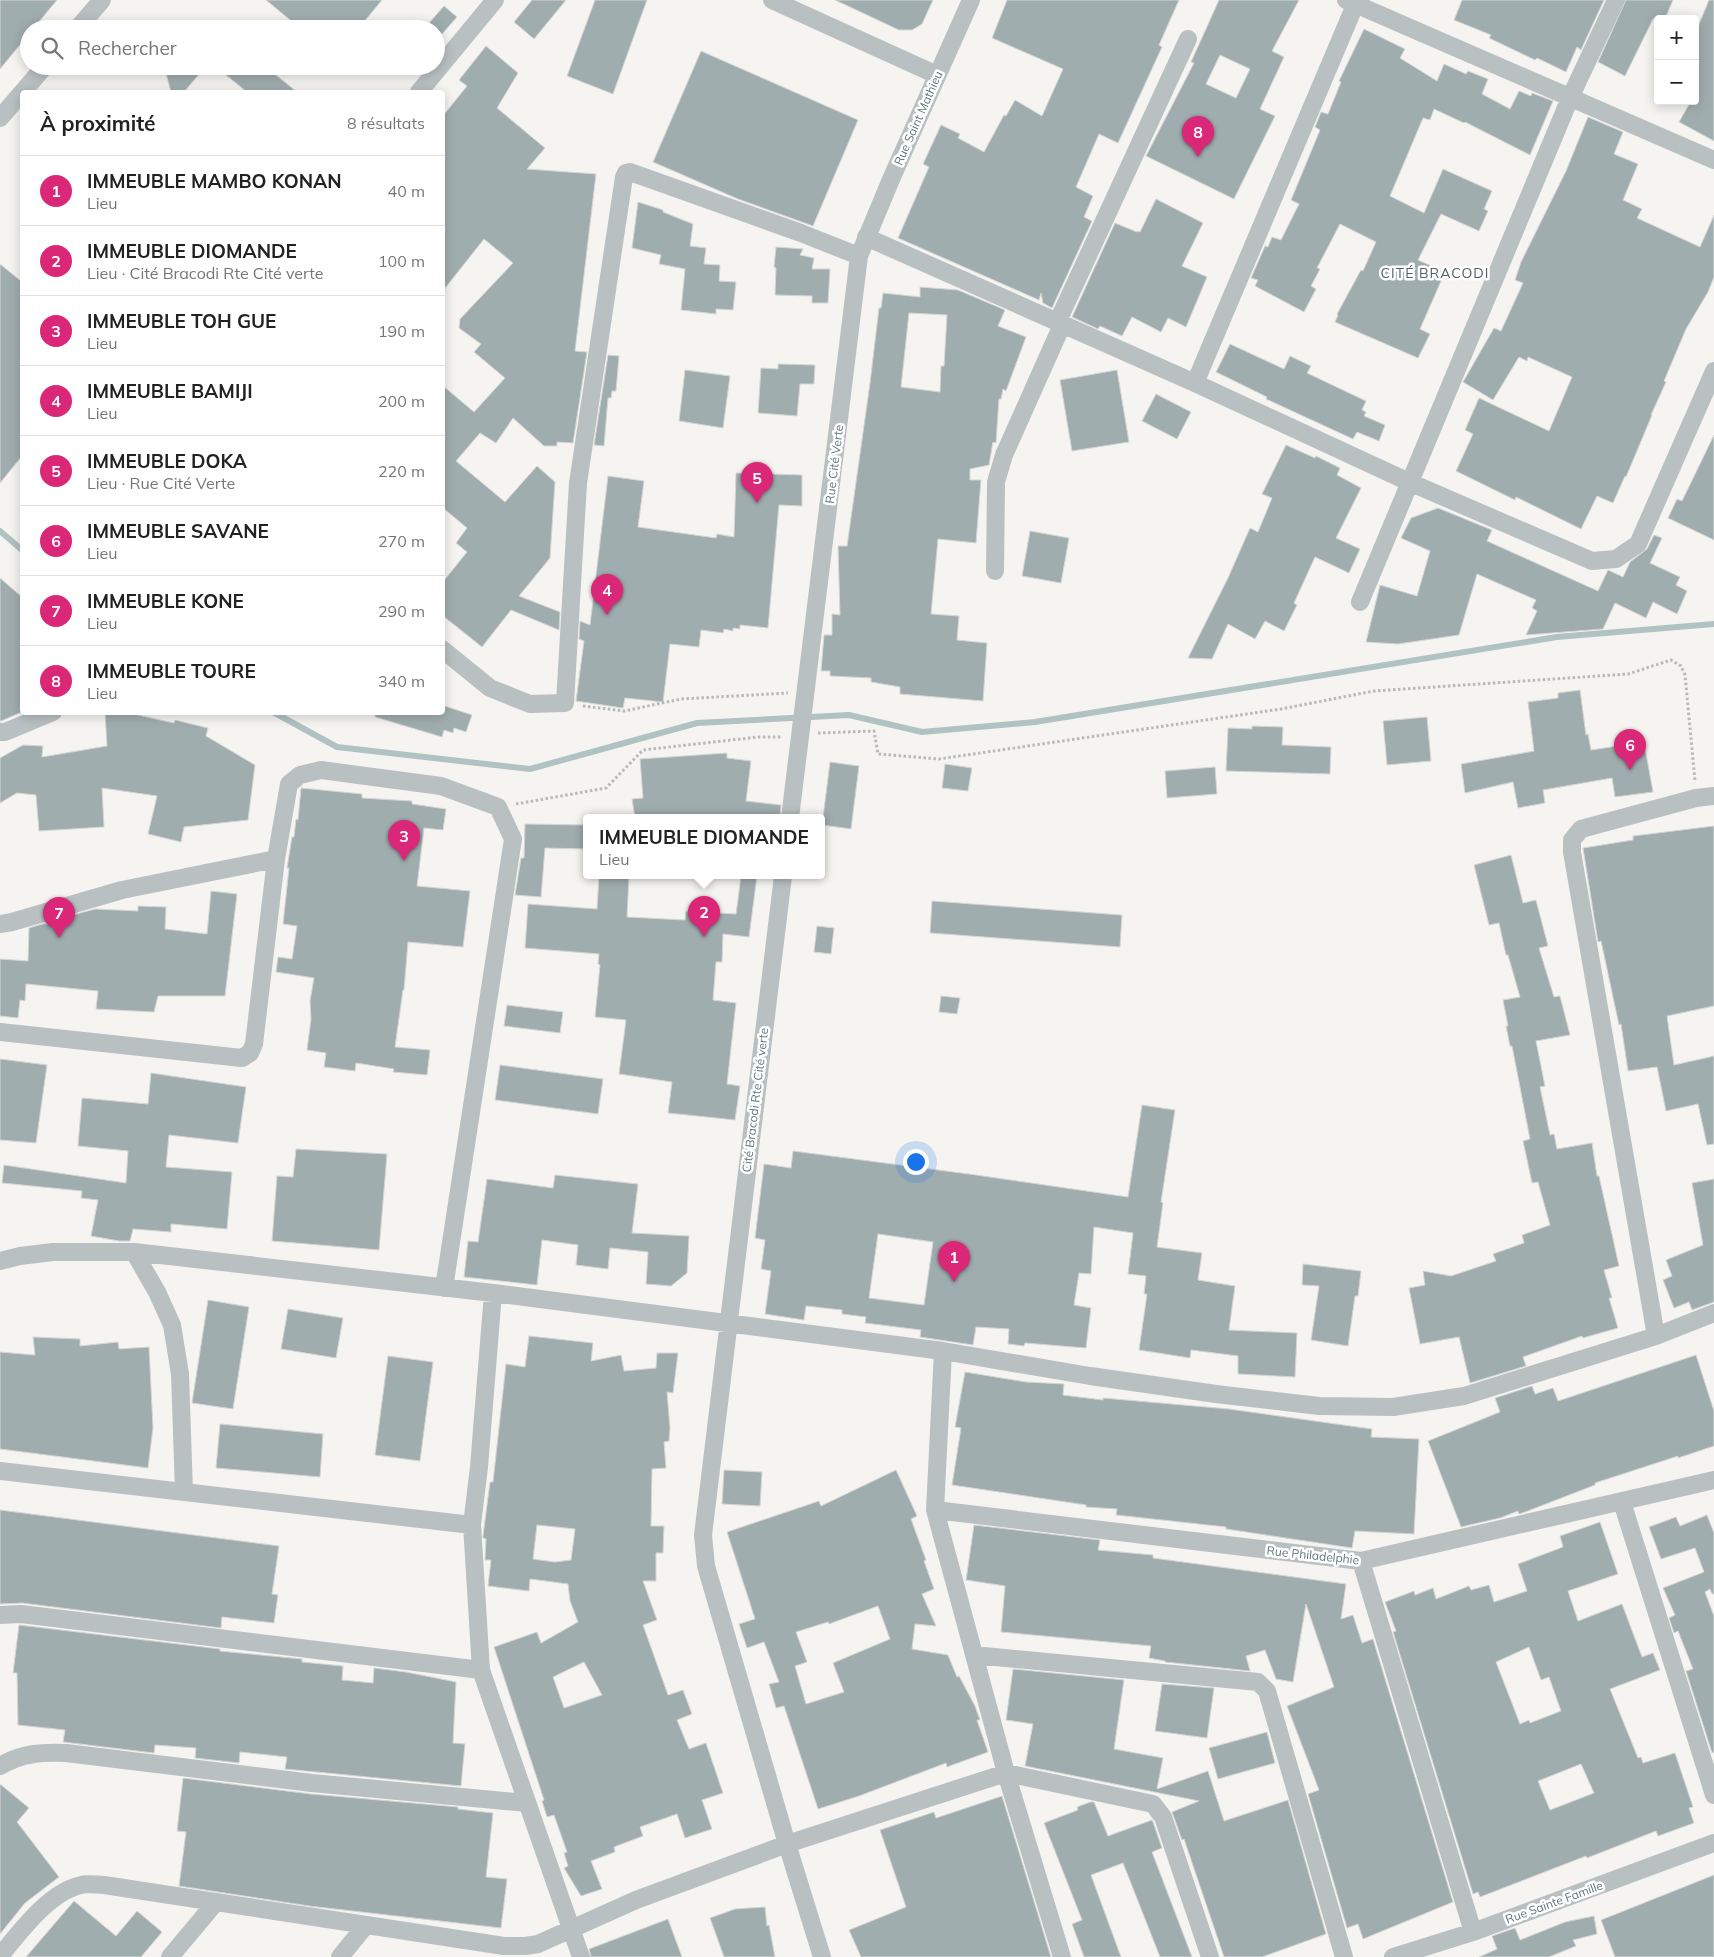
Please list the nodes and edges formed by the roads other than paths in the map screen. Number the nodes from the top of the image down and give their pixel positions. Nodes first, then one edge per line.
1 (102, 0) edge
2 (495, 0) edge
3 (772, 0) edge
4 (971, 0) edge
5 (1616, 0) edge
6 (1350, 2) edge
7 (85, 20) edge
8 (1188, 39) dead end
9 (445, 61) edge
10 (37, 75) edge
11 (433, 75) edge
12 (937, 76) junction
13 (24, 90) edge
14 (421, 90) edge
15 (20, 95) edge
16 (1570, 98) junction
17 (0, 118) edge
18 (1714, 160) edge
19 (866, 237) junction
20 (859, 256) junction
21 (1059, 324) junction
22 (1714, 371) edge
23 (1195, 383) junction
24 (1410, 482) junction
25 (996, 571) dead end
26 (1360, 602) dead end
27 (445, 651) edge
28 (46, 715) edge
29 (0, 732) edge
30 (1714, 796) edge
31 (790, 814) edge
32 (276, 859) junction
33 (783, 879) edge
34 (0, 924) edge
35 (0, 1032) edge
36 (134, 1252) junction
37 (0, 1262) edge
38 (444, 1288) junction
39 (493, 1294) junction
40 (1714, 1313) edge
41 (728, 1324) junction
42 (1656, 1336) junction
43 (943, 1351) junction
44 (0, 1471) edge
45 (1714, 1480) edge
46 (184, 1492) junction
47 (1622, 1502) junction
48 (935, 1510) junction
49 (472, 1525) junction
50 (1361, 1561) junction
51 (0, 1615) edge
52 (974, 1655) junction
53 (481, 1670) junction
54 (0, 1766) edge
55 (1006, 1773) junction
56 (1714, 1795) edge
57 (527, 1803) junction
58 (1714, 1843) edge
59 (788, 1844) junction
60 (216, 1902) junction
61 (366, 1925) junction
62 (571, 1930) junction
63 (1473, 1932) junction
64 (520, 1952) edge
65 (0, 1956) edge
66 (170, 1957) edge
67 (340, 1957) edge
68 (581, 1957) edge
69 (822, 1957) edge
70 (1062, 1957) edge
71 (1210, 1957) edge
72 (1344, 1957) edge
73 (1393, 1957) edge

1 - 7 street
2 - 9 street
3 - 12 street
4 - 12 street, Rue Saint Mathieu
5 - 16 street
6 - 16 street
6 - 23 street
8 - 21 street
10 - 13 street
11 - 14 street
12 - 19 street, Rue Saint Mathieu
15 - 17 street
16 - 18 street
16 - 24 street
19 - 20 street, Rue Cité Verte
19 - 21 street
20 - 27 street
20 - 31 street, Rue Cité Verte
21 - 23 street
21 - 25 street
22 - 24 street
23 - 24 street
24 - 26 street
28 - 29 street
30 - 42 street
32 - 34 street
32 - 35 street
32 - 38 street
33 - 41 street, Cité Bracodi Rte Cité verte
36 - 37 street
36 - 38 street
36 - 46 street
38 - 39 street
39 - 41 street
39 - 49 street
40 - 42 street
41 - 43 street
41 - 59 street, Cité Bracodi Rte Cité verte
42 - 43 street
43 - 48 street
44 - 46 street
45 - 47 street, Rue Philadelphie
46 - 49 street
47 - 50 street, Rue Philadelphie
47 - 56 street
48 - 50 street, Rue Philadelphie
48 - 52 street
49 - 53 street
50 - 63 street
51 - 53 street
52 - 55 street
52 - 72 street
53 - 57 street
54 - 57 street
55 - 59 street
55 - 70 street
55 - 71 street
57 - 62 street
58 - 63 street, Rue Sainte Famille
59 - 62 street
59 - 69 street, Cité Bracodi Rte Cité verte
60 - 61 street
60 - 65 street
60 - 66 street
61 - 64 street
61 - 67 street
62 - 64 street
62 - 68 street
63 - 73 street, Rue Sainte Famille

